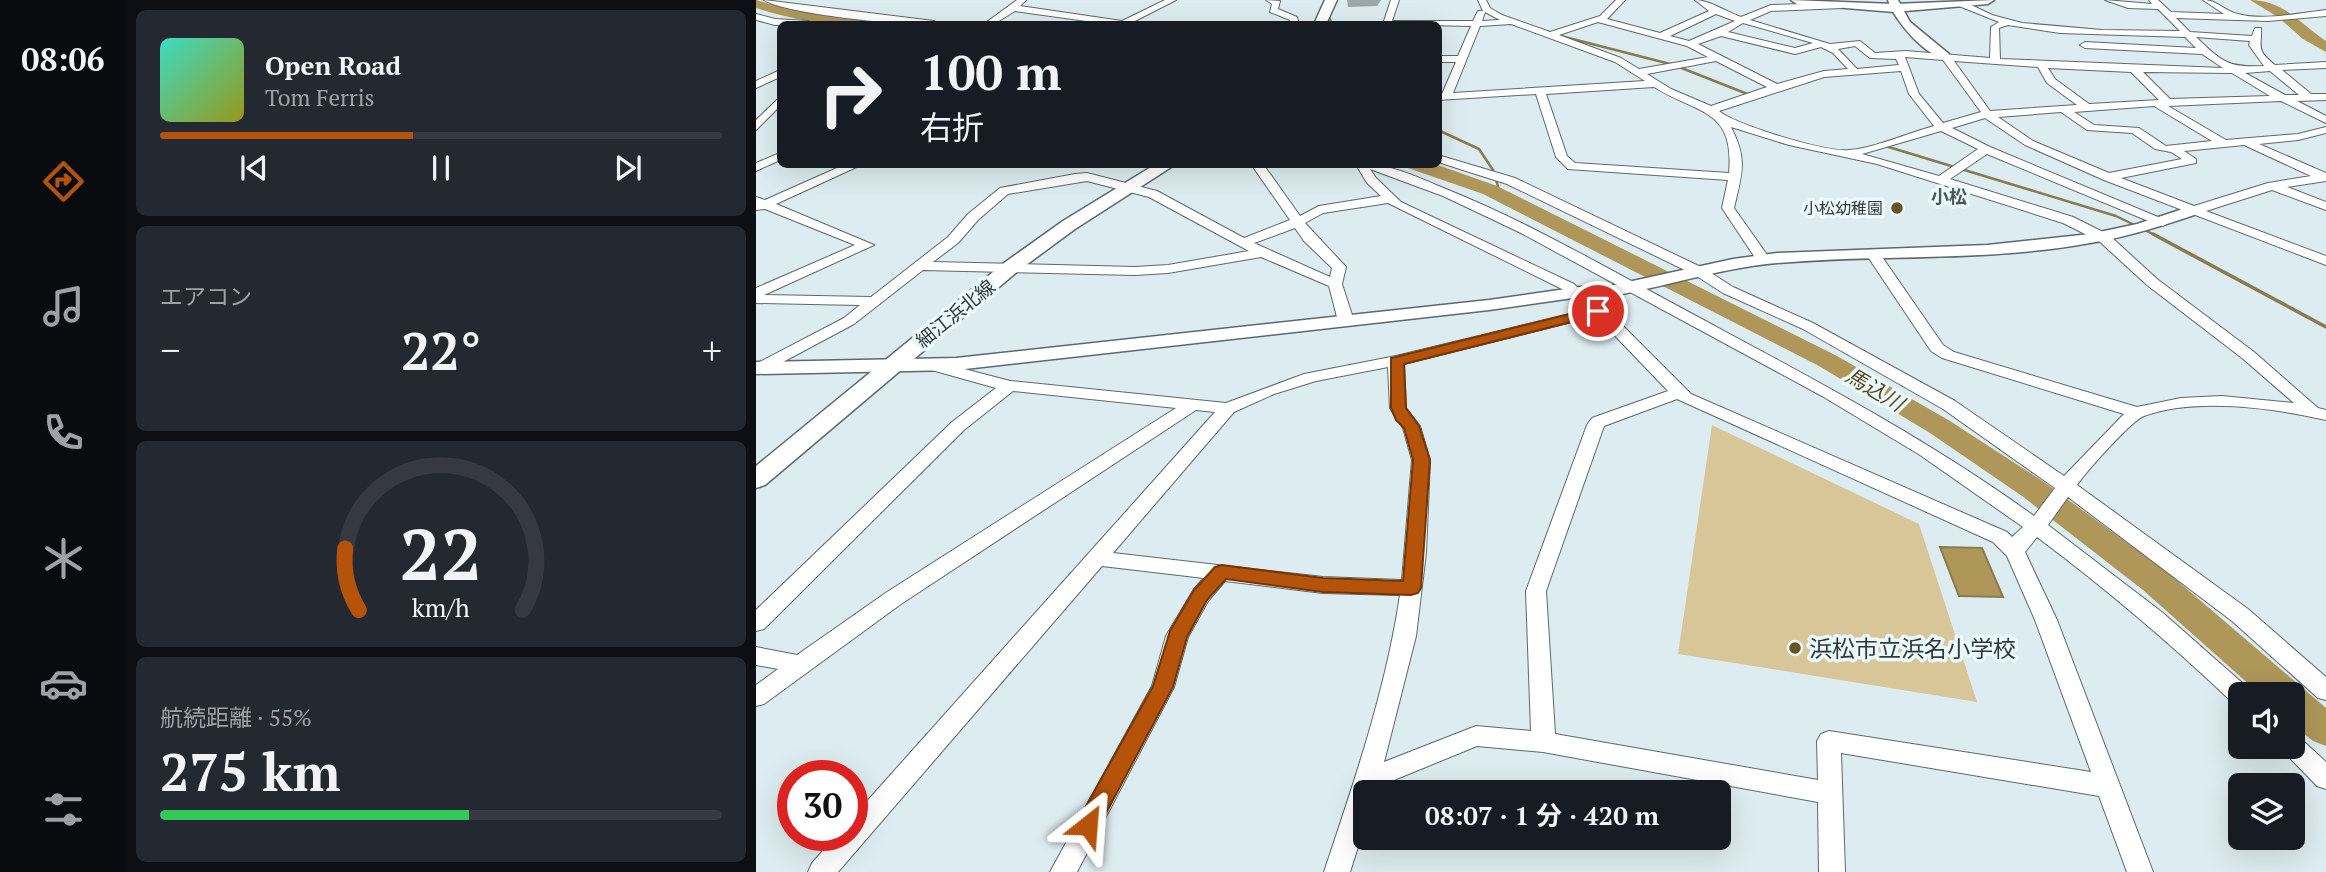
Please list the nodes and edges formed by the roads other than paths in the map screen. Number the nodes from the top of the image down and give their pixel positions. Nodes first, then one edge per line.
1 (768, 0) edge
2 (1022, 0) edge
3 (1172, 0) edge
4 (1270, 0) edge
5 (1331, 0) edge
6 (1395, 0) edge
7 (1621, 0) edge
8 (1699, 0) edge
9 (1988, 0) edge
10 (2109, 0) edge
11 (1801, 1) edge
12 (2156, 3) edge
13 (2173, 3) dead end
14 (2211, 3) edge
15 (1894, 4) edge
16 (1962, 4) junction
17 (2194, 4) dead end
18 (2304, 4) dead end
19 (1484, 5) edge
20 (2128, 5) junction
21 (1755, 7) junction
22 (1014, 8) junction
23 (1716, 13) junction
24 (2321, 13) edge
25 (2168, 15) junction
26 (756, 18) edge
27 (1137, 18) junction
28 (2236, 18) junction
29 (2264, 18) junction
30 (1746, 19) junction
31 (1600, 20) junction
32 (782, 21) edge
33 (908, 21) edge
34 (999, 21) edge
35 (1103, 21) edge
36 (1130, 21) edge
37 (1144, 21) edge
38 (1294, 21) edge
39 (1321, 21) edge
40 (1391, 21) edge
41 (1442, 23) edge
42 (1478, 23) junction
43 (1515, 23) junction
44 (2006, 23) junction
45 (2070, 29) junction
46 (1914, 32) junction
47 (2129, 32) junction
48 (2186, 32) junction
49 (1720, 33) junction
50 (1551, 35) junction
51 (2231, 35) junction
52 (1662, 36) junction
53 (2254, 38) junction
54 (1690, 44) junction
55 (1826, 46) junction
56 (2085, 46) junction
57 (2205, 51) junction
58 (1903, 55) junction
59 (1945, 57) junction
60 (1717, 58) junction
61 (1442, 59) edge
62 (1462, 59) junction
63 (1995, 62) junction
64 (2041, 65) junction
65 (2326, 65) edge
66 (2094, 66) junction
67 (1903, 68) junction
68 (2133, 68) junction
69 (2274, 69) junction
70 (2235, 71) junction
71 (1640, 72) junction
72 (1856, 73) junction
73 (777, 74) edge
74 (1654, 83) junction
75 (756, 85) edge
76 (1776, 87) junction
77 (1540, 91) junction
78 (1442, 97) edge
79 (2308, 97) junction
80 (2326, 97) edge
81 (2281, 98) junction
82 (2156, 103) junction
83 (2168, 103) junction
84 (776, 104) edge
85 (756, 107) edge
86 (2086, 107) junction
87 (2063, 109) junction
88 (1711, 110) junction
89 (1987, 114) junction
90 (1723, 119) junction
91 (2326, 120) edge
92 (1940, 126) junction
93 (756, 127) edge
94 (2326, 130) edge
95 (2245, 142) junction
96 (2223, 143) junction
97 (1986, 149) junction
98 (2174, 149) junction
99 (1849, 153) junction
100 (777, 157) edge
101 (1442, 159) edge
102 (756, 167) edge
103 (847, 168) edge
104 (1069, 168) edge
105 (1162, 168) edge
106 (1260, 168) edge
107 (1364, 168) edge
108 (1379, 168) edge
109 (1075, 177) junction
110 (1735, 177) junction
111 (2108, 177) junction
112 (2325, 177) edge
113 (1941, 180) junction
114 (2272, 186) junction
115 (1129, 188) junction
116 (1392, 199) junction
117 (759, 205) edge
118 (2326, 206) edge
119 (2192, 211) junction
120 (1298, 222) junction
121 (2150, 226) junction
122 (2104, 238) junction
123 (1241, 243) junction
124 (1263, 253) junction
125 (1873, 254) junction
126 (1763, 259) junction
127 (2326, 261) edge
128 (918, 266) junction
129 (1011, 267) junction
130 (1697, 273) junction
131 (1335, 284) junction
132 (1637, 286) junction
133 (1581, 292) junction
134 (756, 293) edge
135 (756, 299) edge
136 (872, 301) junction
137 (1598, 311) junction
138 (1346, 321) junction
139 (1396, 362) junction
140 (892, 364) junction
141 (934, 366) junction
142 (758, 368) edge
143 (1009, 386) junction
144 (1680, 392) junction
145 (2326, 400) edge
146 (1191, 406) junction
147 (1228, 408) junction
148 (2314, 411) edge
149 (2136, 412) junction
150 (756, 479) edge
151 (2066, 486) junction
152 (2036, 527) junction
153 (2015, 552) junction
154 (1098, 558) junction
155 (1222, 571) junction
156 (1411, 588) junction
157 (756, 623) edge
158 (756, 656) edge
159 (801, 665) junction
160 (2228, 684) edge
161 (2326, 691) edge
162 (756, 697) edge
163 (1543, 742) junction
164 (2305, 758) edge
165 (2326, 778) edge
166 (1367, 780) joint
167 (2107, 786) junction
168 (1829, 793) junction
169 (1353, 823) edge
170 (821, 872) edge
171 (1063, 872) edge
172 (1337, 872) edge
173 (1832, 872) edge
174 (2140, 872) edge

1 - 33 street
2 - 22 street
3 - 27 street
4 - 38 street
5 - 39 main road
6 - 40 street
7 - 31 street
8 - 23 street
9 - 16 main road
10 - 20 street
11 - 15 main road
11 - 21 street
12 - 13 street
12 - 20 street
12 - 25 street
14 - 17 street
14 - 28 street
15 - 16 main road
15 - 46 street
16 - 44 street
18 - 24 street
19 - 42 street
19 - 43 street
20 - 47 street
21 - 23 street
21 - 30 street
22 - 34 street
22 - 35 street
23 - 30 street
23 - 52 street
24 - 29 street
25 - 28 street
25 - 48 street
26 - 32 street
27 - 36 street
27 - 37 street
28 - 29 street
28 - 51 street
29 - 53 street
30 - 49 street
30 - 55 street
31 - 50 street
31 - 52 street
41 - 42 street
42 - 43 street
42 - 62 street
43 - 50 street
44 - 45 street
44 - 63 street
45 - 47 street
45 - 56 street
46 - 58 street
46 - 59 street
47 - 48 street
48 - 51 street
48 - 57 street
49 - 54 street
49 - 55 street
50 - 71 street
51 - 53 street
52 - 54 street
53 - 69 street
54 - 60 street
55 - 58 street
55 - 72 street
56 - 57 street
56 - 66 street
57 - 70 street
58 - 59 street
58 - 67 street
59 - 63 street
59 - 89 street
60 - 71 street
60 - 76 street
61 - 62 street
62 - 78 street
63 - 64 street
64 - 66 street
64 - 86 street
65 - 69 street
66 - 68 street
67 - 72 street
67 - 92 street
68 - 70 street
68 - 83 street
69 - 70 street
69 - 79 street
70 - 81 street
71 - 74 street
72 - 76 street
73 - 75 street
74 - 77 street
74 - 88 street
76 - 88 street
77 - 78 street
77 - 110 street
79 - 80 street
79 - 81 street
81 - 83 street
81 - 91 street
82 - 83 street
82 - 86 street
82 - 96 street
84 - 85 street
84 - 93 street
86 - 87 street
87 - 89 street
87 - 98 street
88 - 90 street
89 - 92 street
89 - 111 street
90 - 99 street
90 - 110 street
92 - 97 street
92 - 99 street
94 - 95 street
95 - 96 street
95 - 112 street
96 - 98 street
97 - 113 street
97 - 121 street
98 - 111 street
99 - 113 street
100 - 102 street
101 - 130 street
103 - 117 street
104 - 109 street
105 - 115 main road, 細江浜北線
106 - 120 street
107 - 116 street
108 - 132 street
109 - 115 street
109 - 128 street
110 - 126 street
111 - 119 street
112 - 114 street
113 - 122 street
114 - 118 street
114 - 119 street
115 - 123 street
115 - 129 main road, 細江浜北線
116 - 120 street
116 - 133 street
117 - 134 street
119 - 121 street
119 - 127 street
120 - 123 street
120 - 131 street
121 - 122 street
122 - 125 street
122 - 148 street
123 - 124 street
124 - 129 street
124 - 131 street
125 - 126 street
125 - 149 street
126 - 130 street
128 - 129 street
128 - 136 street
129 - 140 main road, 細江浜北線
130 - 132 street
130 - 151 street
131 - 138 street
132 - 133 street
132 - 152 street
133 - 137 street
133 - 138 street
135 - 136 street
136 - 142 street
137 - 139 street
137 - 144 street
138 - 141 street
139 - 147 street
139 - 156 street
140 - 141 street
140 - 142 street
140 - 150 main road, 細江浜北線
141 - 143 street
143 - 146 street
143 - 157 street
144 - 153 street
144 - 163 street
145 - 148 street
146 - 147 street
146 - 159 street
147 - 154 street
148 - 149 street
149 - 151 street
151 - 152 street
151 - 161 street
152 - 153 street
152 - 160 street
153 - 167 street
154 - 155 street
154 - 170 street
155 - 156 street
155 - 171 street
156 - 166 street
158 - 159 street
159 - 162 street
163 - 166 street
163 - 168 street
164 - 165 street
167 - 168 street
167 - 174 street
168 - 173 street
169 - 172 street

